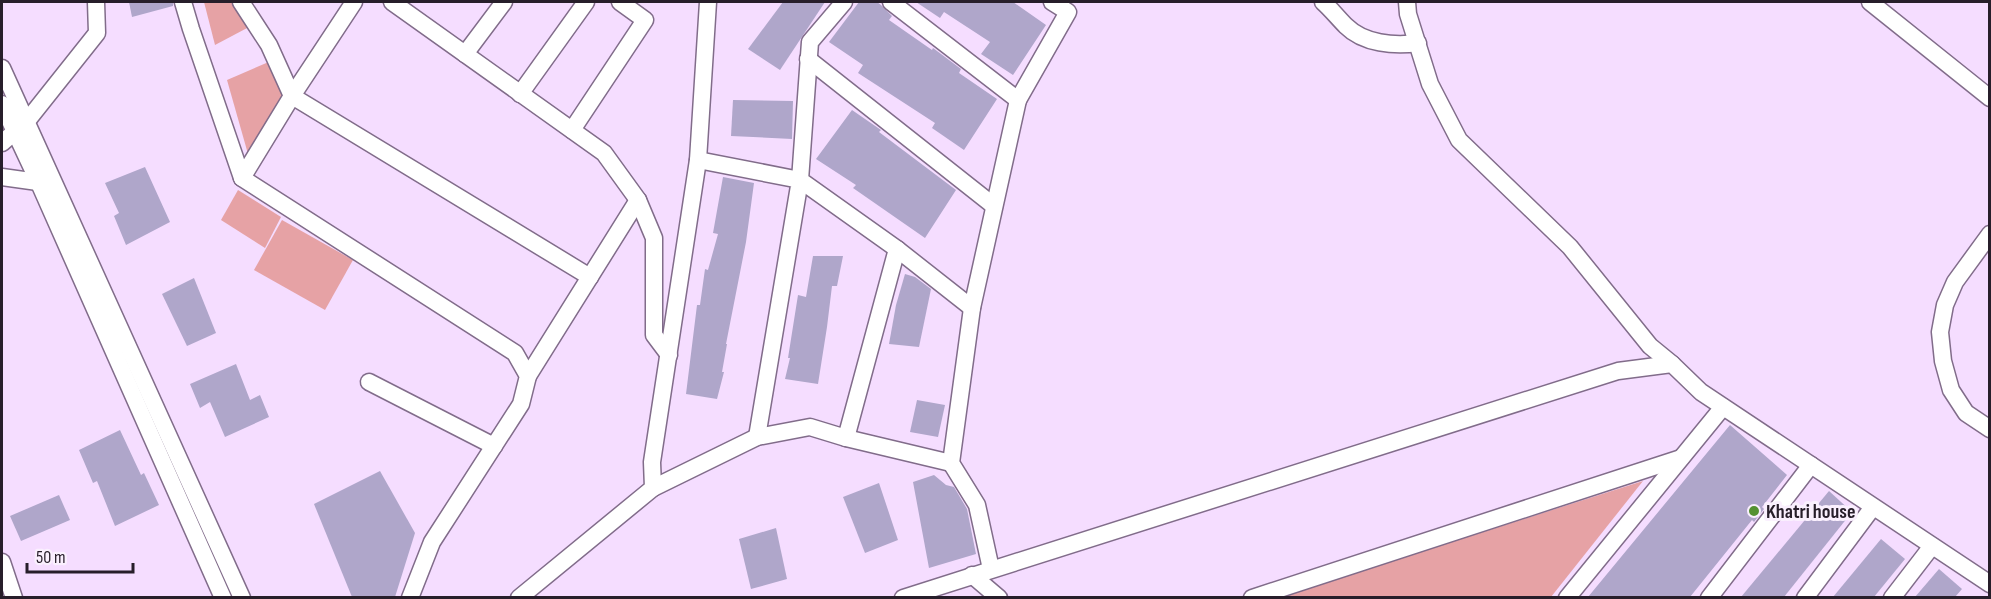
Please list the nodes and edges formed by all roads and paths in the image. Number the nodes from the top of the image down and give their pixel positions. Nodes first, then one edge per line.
1 (96, 2) edge
2 (183, 2) edge
3 (241, 2) edge
4 (354, 2) edge
5 (392, 2) edge
6 (504, 2) edge
7 (586, 2) edge
8 (620, 2) edge
9 (708, 2) edge
10 (844, 2) edge
11 (891, 2) edge
12 (1052, 2) edge
13 (1323, 2) edge
14 (1407, 2) edge
15 (1870, 2) edge
16 (1072, 7) edge
17 (1418, 43) junction
18 (465, 54) junction
19 (808, 59) junction
20 (2, 68) edge
21 (520, 94) junction
22 (292, 96) junction
23 (1989, 98) edge
24 (1018, 100) junction
25 (2, 104) edge
26 (21, 126) junction
27 (573, 130) junction
28 (2, 143) edge
29 (698, 160) junction
30 (2, 177) edge
31 (242, 178) junction
32 (800, 180) junction
33 (47, 183) junction
34 (638, 200) junction
35 (994, 206) junction
36 (1989, 234) edge
37 (897, 249) junction
38 (590, 277) junction
39 (972, 308) junction
40 (669, 354) junction
41 (1671, 364) junction
42 (528, 376) junction
43 (369, 382) dead end
44 (1723, 407) junction
45 (1989, 429) edge
46 (757, 437) junction
47 (846, 438) junction
48 (494, 446) junction
49 (1681, 458) junction
50 (951, 463) junction
51 (1811, 465) junction
52 (653, 488) junction
53 (1873, 507) junction
54 (1932, 546) junction
55 (2, 562) edge
56 (991, 569) junction
57 (972, 575) junction
58 (1989, 584) edge
59 (1989, 591) edge
60 (14, 597) edge
61 (223, 597) edge
62 (242, 597) edge
63 (410, 597) edge
64 (519, 597) edge
65 (903, 597) edge
66 (999, 597) edge
67 (1252, 597) edge
68 (1567, 597) edge
69 (1709, 597) edge
70 (1805, 597) edge
71 (1892, 597) edge
72 (1984, 597) edge

1 - 26 street
2 - 31 street
3 - 22 street
4 - 22 street
5 - 18 street
6 - 18 street
7 - 21 street
8 - 27 street
9 - 29 street
10 - 19 street
11 - 24 street
12 - 16 street
13 - 17 street
14 - 17 street
15 - 23 street
16 - 24 street
17 - 41 street
18 - 21 street
19 - 32 street
19 - 35 street
20 - 26 street
21 - 27 street
22 - 31 street
22 - 38 street
24 - 35 street
25 - 26 street
26 - 28 street
26 - 33 street
27 - 34 street
29 - 32 street
29 - 40 street
30 - 33 street
31 - 42 street
32 - 37 street
32 - 46 street
33 - 61 street
33 - 62 street
34 - 38 street
34 - 40 street
35 - 39 street
36 - 45 street
37 - 39 street
37 - 47 street
38 - 42 street
39 - 50 street
40 - 52 street
41 - 44 street
41 - 56 street
42 - 48 street
43 - 48 street
44 - 49 street
44 - 51 street
46 - 47 street
46 - 52 street
47 - 50 street
48 - 63 street
49 - 67 street
49 - 68 street
50 - 56 street
51 - 53 street
51 - 69 street
52 - 64 street
53 - 54 street
53 - 70 street
54 - 58 street
54 - 71 street
55 - 60 street
56 - 57 street
57 - 65 street
57 - 66 street
59 - 72 street

